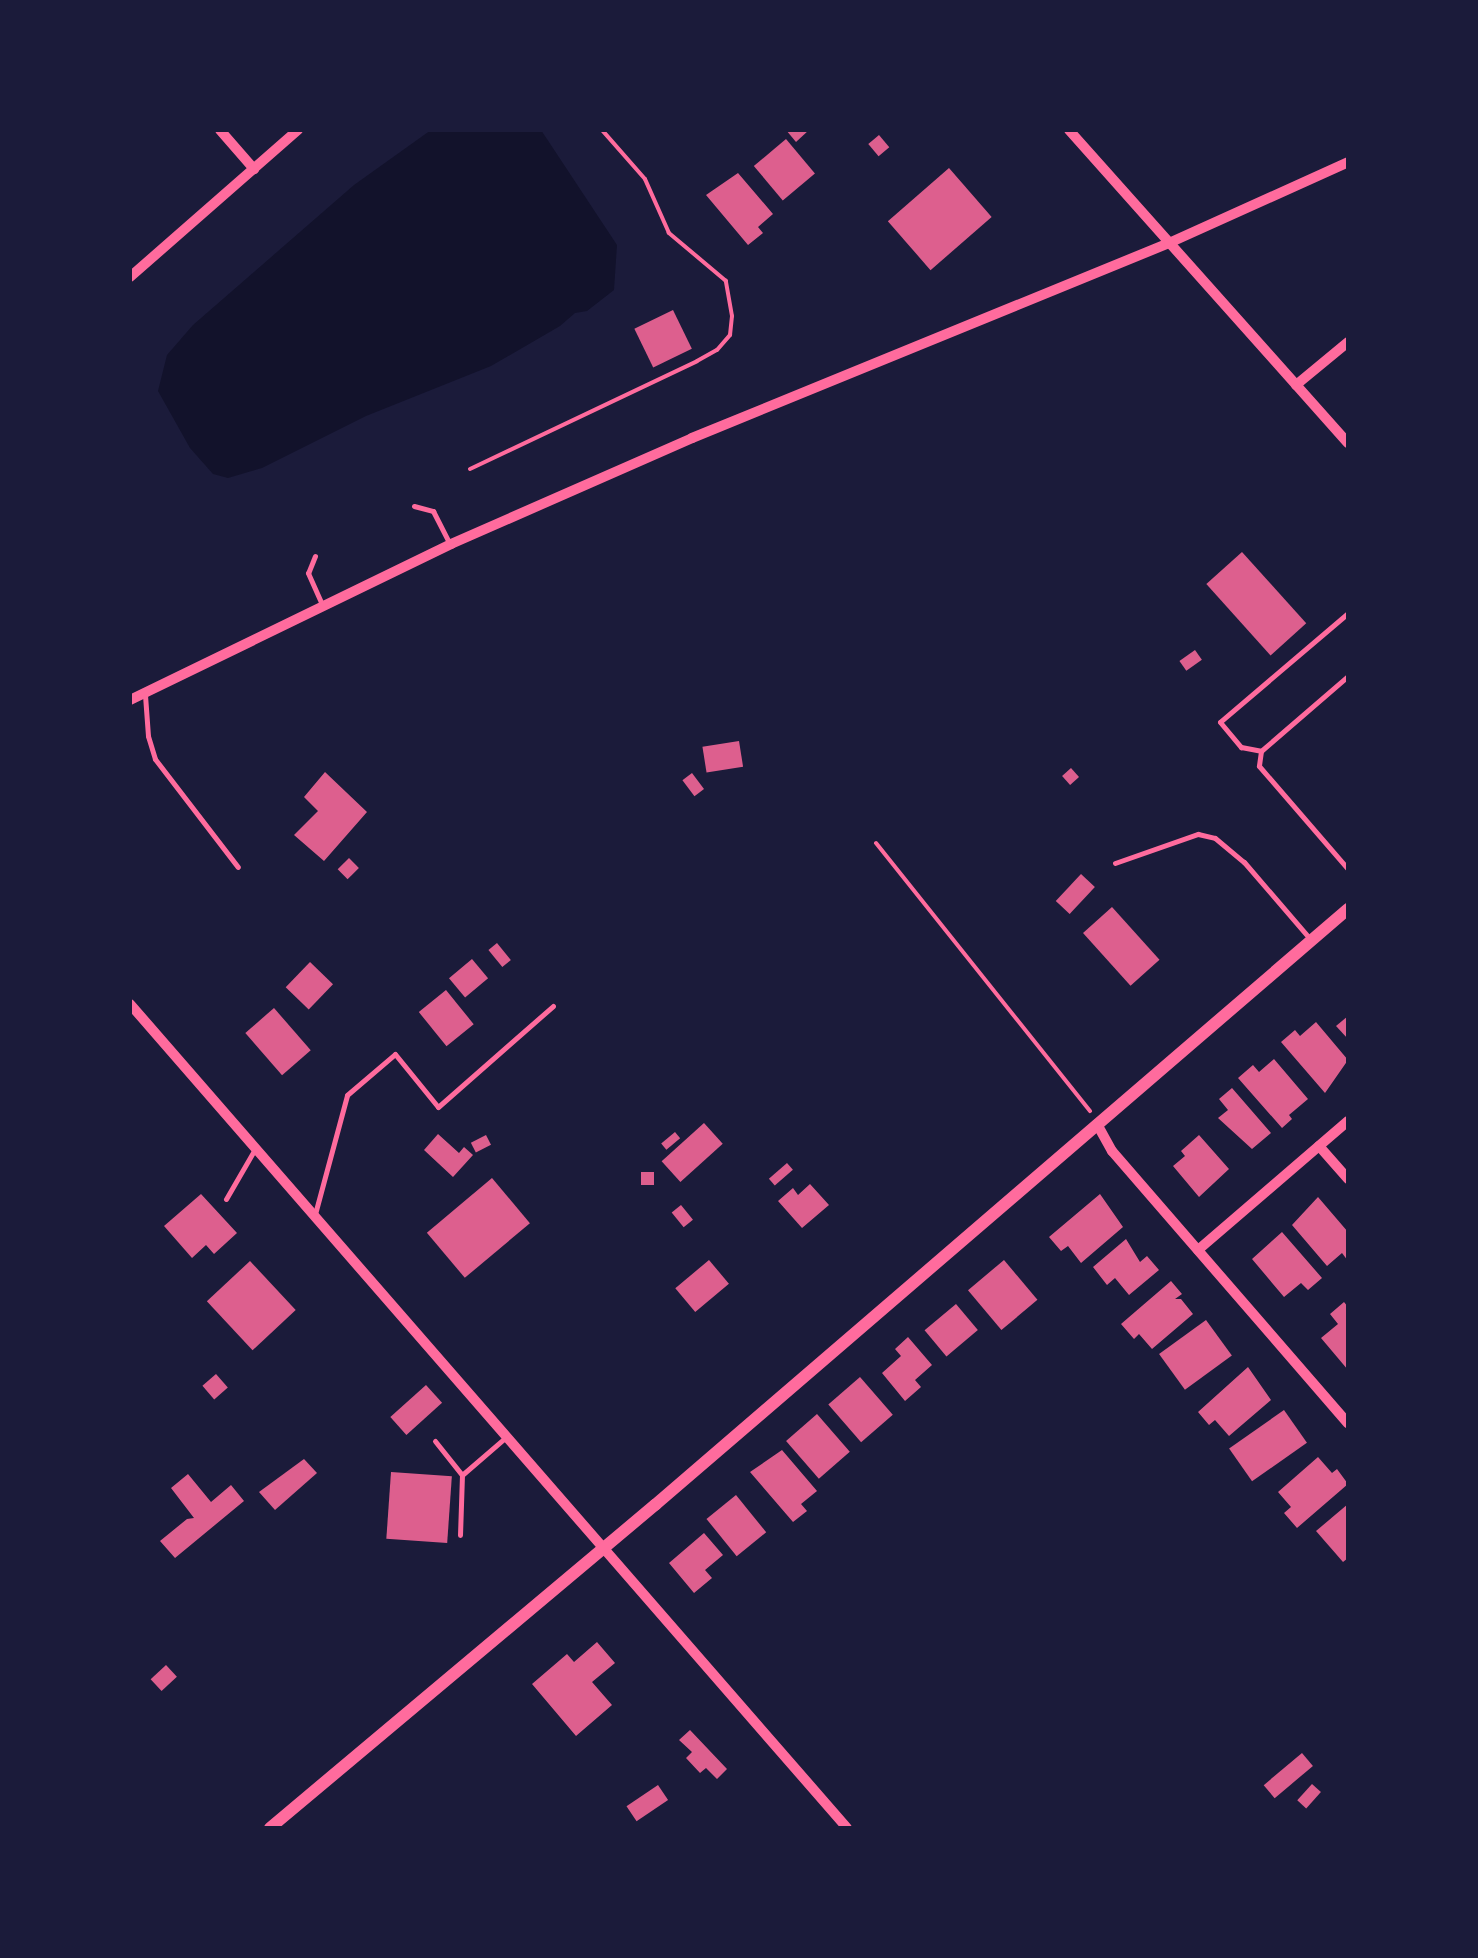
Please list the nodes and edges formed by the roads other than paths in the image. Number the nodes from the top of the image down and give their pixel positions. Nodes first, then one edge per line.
1 (220, 130) edge
2 (298, 130) edge
3 (1069, 130) edge
4 (1348, 162) edge
5 (254, 169) junction
6 (1169, 243) junction
7 (130, 277) edge
8 (1348, 342) edge
9 (1296, 385) junction
10 (1348, 443) edge
11 (414, 506) dead end
12 (450, 544) junction
13 (315, 556) dead end
14 (323, 607) junction
15 (1348, 613) edge
16 (1348, 676) edge
17 (145, 693) junction
18 (130, 700) edge
19 (1261, 751) junction
20 (1115, 864) dead end
21 (238, 868) dead end
22 (1348, 869) edge
23 (1348, 909) edge
24 (1311, 940) junction
25 (130, 1004) edge
26 (553, 1006) dead end
27 (1348, 1121) edge
28 (1097, 1124) junction
29 (1319, 1146) junction
30 (256, 1150) junction
31 (1348, 1179) edge
32 (226, 1199) dead end
33 (314, 1217) junction
34 (1198, 1250) junction
35 (1348, 1423) edge
36 (506, 1438) junction
37 (435, 1440) dead end
38 (462, 1475) junction
39 (460, 1536) dead end
40 (603, 1546) junction
41 (270, 1828) edge
42 (847, 1828) edge

1 - 5 street
2 - 5 street
3 - 6 street
4 - 6 street
5 - 7 street
6 - 9 street
6 - 12 street
8 - 9 street
9 - 10 street
11 - 12 lane
12 - 14 street
13 - 14 lane
14 - 17 street
15 - 19 lane
16 - 19 lane
17 - 18 street
17 - 21 lane
19 - 22 lane
20 - 24 lane
23 - 24 street
24 - 28 street
25 - 30 street
26 - 33 lane
27 - 29 street
28 - 34 street
28 - 40 street
29 - 31 street
29 - 34 street
30 - 32 lane
30 - 33 street
33 - 36 street
34 - 35 street
36 - 38 lane
36 - 40 street
37 - 38 lane
38 - 39 lane
40 - 41 street
40 - 42 street

